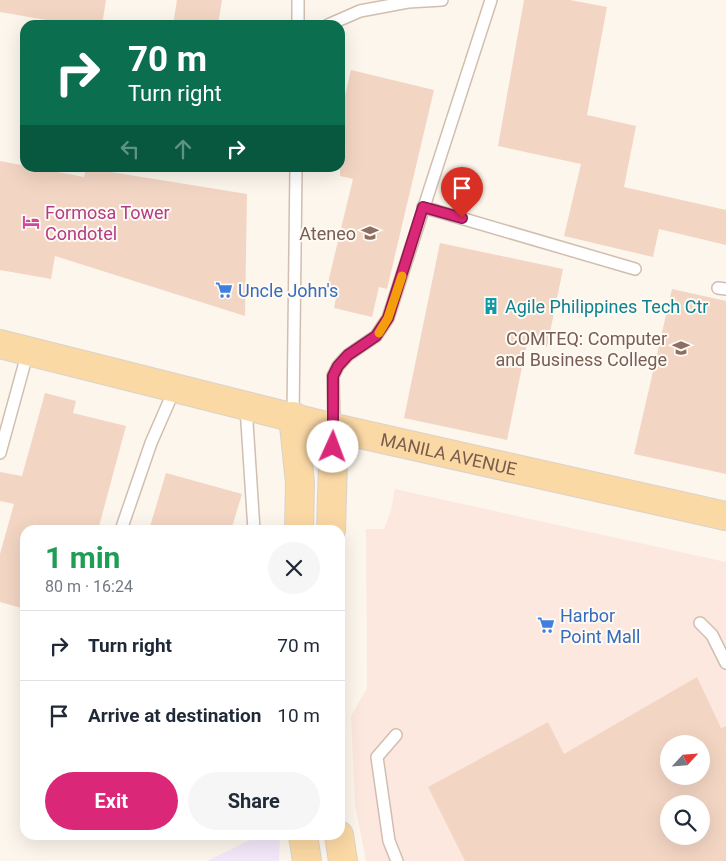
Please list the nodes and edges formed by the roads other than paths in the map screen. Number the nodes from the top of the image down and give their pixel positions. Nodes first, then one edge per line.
1 (298, 0) edge
2 (442, 0) edge
3 (491, 0) edge
4 (298, 20) edge
5 (339, 20) edge
6 (296, 172) edge
7 (423, 207) junction
8 (634, 268) dead end
9 (0, 344) edge
10 (28, 351) junction
11 (175, 388) junction
12 (246, 405) junction
13 (292, 416) junction
14 (334, 428) junction
15 (0, 453) edge
16 (726, 516) edge
17 (123, 525) edge
18 (254, 525) edge
19 (299, 525) edge
20 (331, 525) edge
21 (700, 623) dead end
22 (726, 662) edge
23 (396, 736) dead end
24 (304, 840) edge
25 (340, 840) edge
26 (307, 861) edge
27 (343, 861) edge
28 (397, 861) edge

1 - 4 lane
2 - 5 lane
3 - 7 lane
6 - 13 lane
7 - 8 lane
7 - 14 lane
9 - 10 main road, MANILA AVENUE
10 - 11 main road, MANILA AVENUE
10 - 15 lane
11 - 12 main road, MANILA AVENUE
11 - 17 lane
12 - 13 main road, MANILA AVENUE
12 - 18 lane
13 - 14 main road, MANILA AVENUE
13 - 19 main road
14 - 16 main road, MANILA AVENUE
14 - 20 main road
21 - 22 lane
23 - 28 lane
24 - 26 main road
25 - 27 main road

